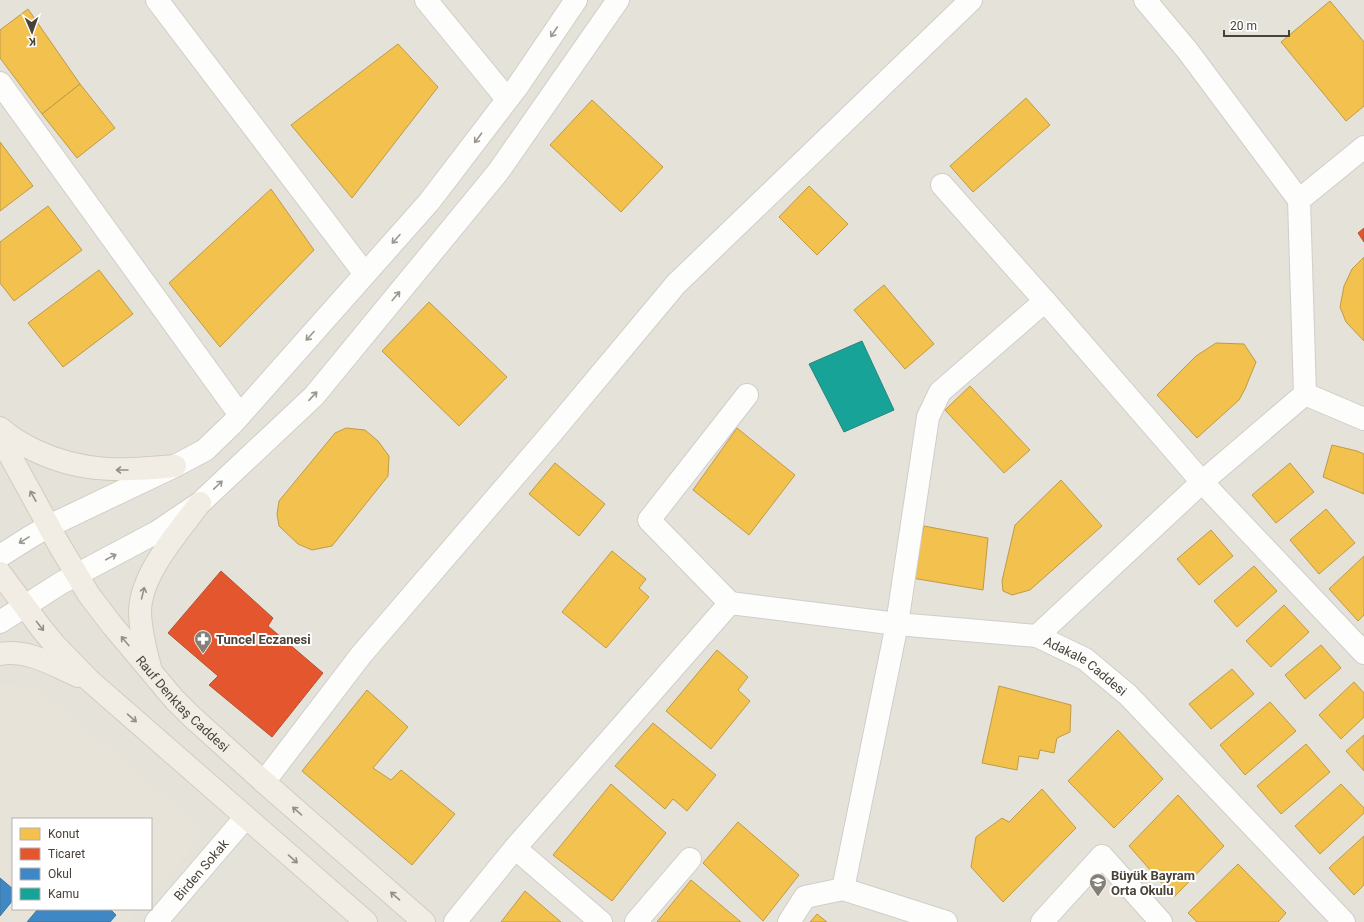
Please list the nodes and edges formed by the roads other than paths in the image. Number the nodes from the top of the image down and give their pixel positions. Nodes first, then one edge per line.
1 (157, 0) edge
2 (426, 0) edge
3 (576, 0) edge
4 (618, 0) edge
5 (971, 0) edge
6 (1145, 0) edge
7 (0, 83) edge
8 (507, 99) junction
9 (1364, 147) edge
10 (942, 185) dead end
11 (1299, 200) junction
12 (365, 274) junction
13 (1045, 301) junction
14 (1305, 394) junction
15 (747, 395) dead end
16 (240, 415) junction
17 (1364, 419) edge
18 (0, 428) edge
19 (0, 437) edge
20 (175, 466) junction
21 (1202, 482) junction
22 (200, 503) junction
23 (49, 526) junction
24 (0, 556) edge
25 (0, 573) edge
26 (76, 575) junction
27 (730, 603) junction
28 (24, 606) junction
29 (0, 622) edge
30 (898, 624) junction
31 (1037, 636) junction
32 (1364, 652) edge
33 (0, 654) edge
34 (152, 672) junction
35 (89, 680) junction
36 (264, 782) junction
37 (245, 818) junction
38 (515, 848) junction
39 (690, 859) dead end
40 (843, 889) junction
41 (156, 922) edge
42 (366, 922) edge
43 (424, 922) edge
44 (455, 922) edge
45 (601, 922) edge
46 (636, 922) edge
47 (789, 922) edge
48 (946, 922) edge
49 (1042, 922) edge
50 (1161, 922) edge
51 (1344, 922) edge

1 - 12 street
2 - 8 street
3 -> 8 street
22 -> 4 street
5 - 36 street
6 - 11 street
7 - 16 street
8 -> 12 street
9 - 11 street
10 - 13 street
11 - 14 street
12 -> 16 street
13 - 21 street
13 - 30 street
14 - 17 street
14 - 21 street
15 - 27 street
16 - 20 street
20 -> 18 main road
23 -> 19 main road, Rauf Denktaş Caddesi
20 - 23 street
21 - 31 street
21 - 32 street
26 -> 22 street
34 -> 22 main road
23 -> 24 street
23 - 26 main road, Rauf Denktaş Caddesi
25 - 28 main road
26 - 28 street
34 -> 26 main road, Rauf Denktaş Caddesi
27 - 30 street, Adakale Caddesi
27 - 38 street
28 - 29 street
28 -> 35 main road
30 - 31 street, Adakale Caddesi
30 - 40 street
31 - 51 street, Adakale Caddesi
33 - 35 main road
34 - 36 main road, Rauf Denktaş Caddesi
35 -> 37 main road
43 -> 36 main road, Rauf Denktaş Caddesi
37 - 41 street, Birden Sokak
37 -> 42 main road
38 - 44 street
38 - 45 street
39 - 46 street
40 - 47 street
40 - 48 street
49 - 50 street

